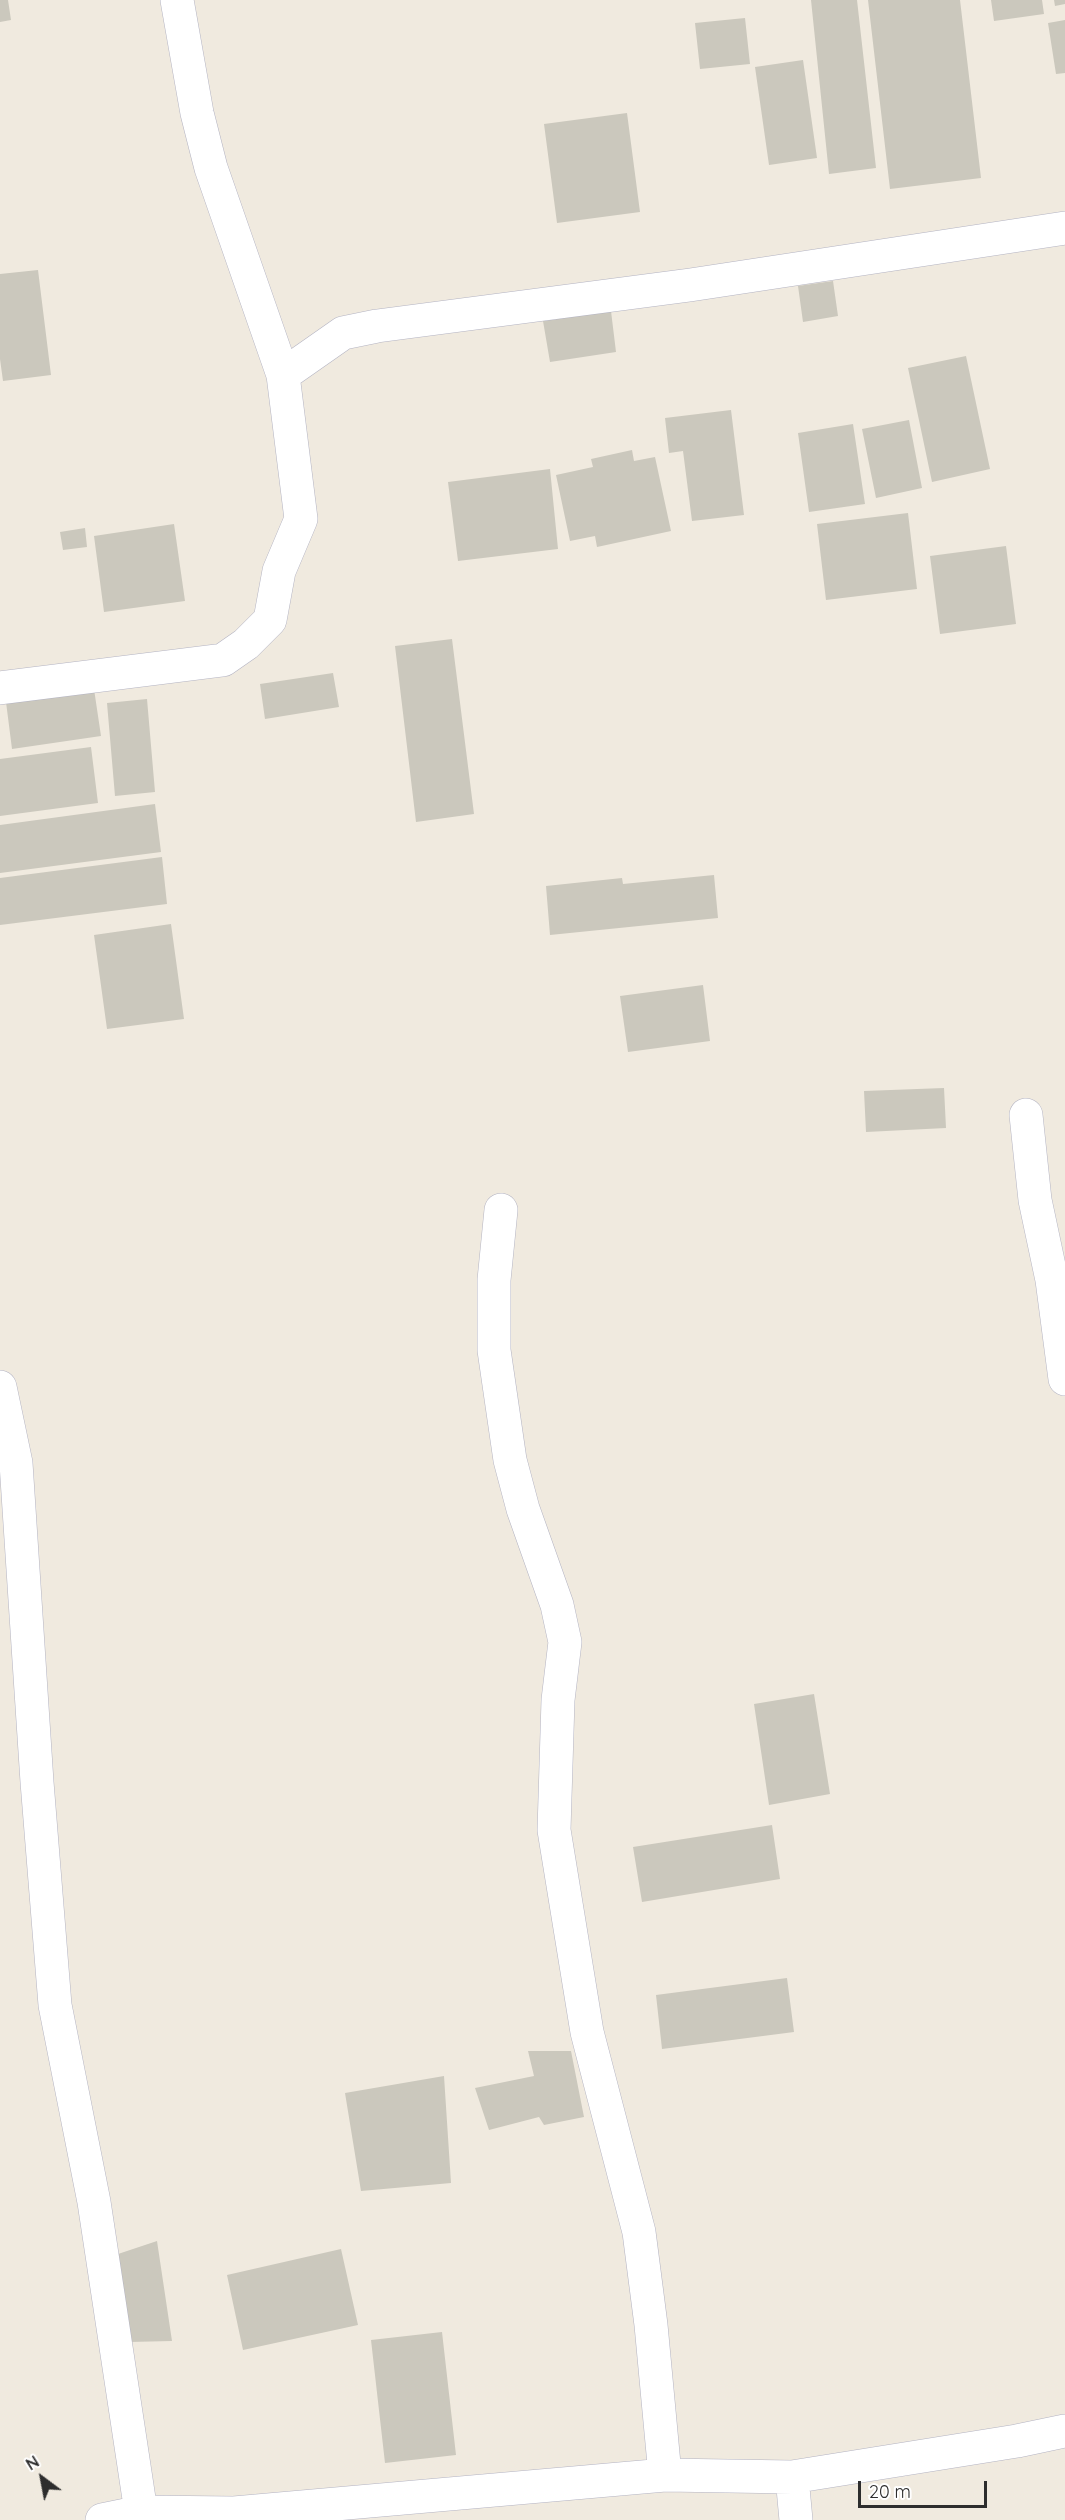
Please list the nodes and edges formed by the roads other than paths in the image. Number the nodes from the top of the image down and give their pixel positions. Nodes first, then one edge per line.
1 (177, 0) edge
2 (1065, 228) edge
3 (283, 375) junction
4 (0, 688) edge
5 (1026, 1115) dead end
6 (501, 1210) dead end
7 (1065, 1379) edge
8 (0, 1387) edge
9 (1065, 2431) edge
10 (664, 2475) junction
11 (792, 2477) junction
12 (141, 2512) junction
13 (102, 2520) edge
14 (796, 2520) edge

1 - 3 street
2 - 3 street
3 - 4 street
5 - 7 street
6 - 10 street
8 - 12 street
9 - 11 street
10 - 11 street
10 - 12 street
11 - 14 street
12 - 13 street

